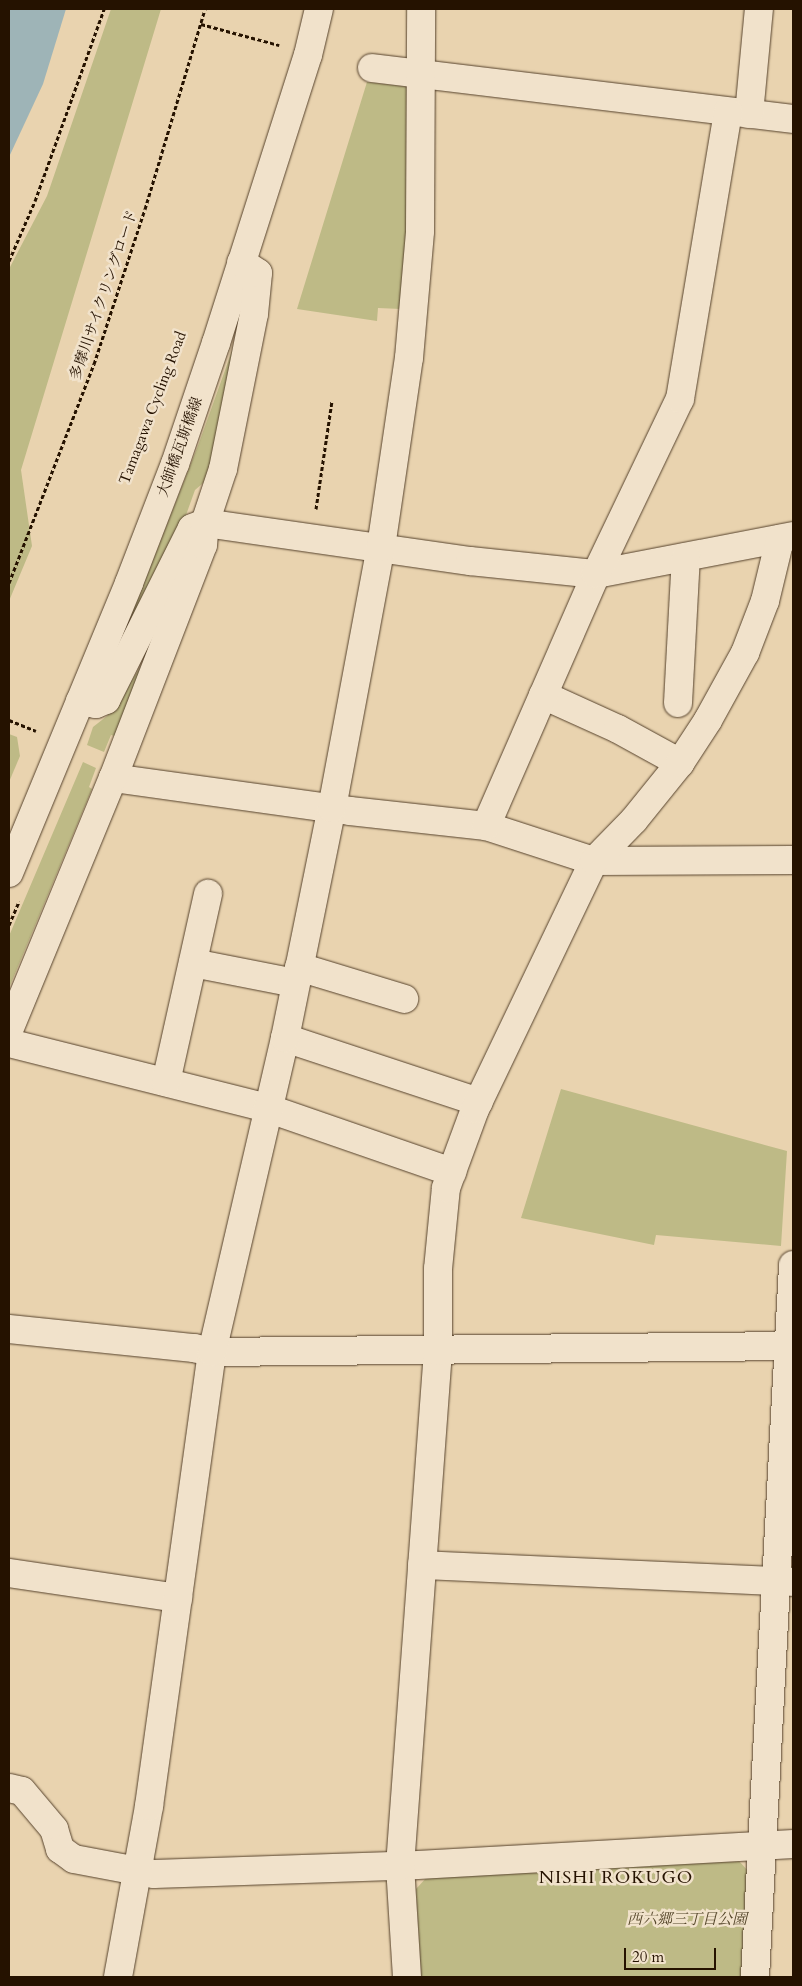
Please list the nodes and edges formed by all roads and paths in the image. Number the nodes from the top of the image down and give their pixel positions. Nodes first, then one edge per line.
1 (104, 9) edge
2 (205, 9) edge
3 (319, 9) edge
4 (421, 9) edge
5 (758, 9) edge
6 (201, 24) junction
7 (281, 36) dead end
8 (279, 45) junction
9 (276, 54) dead end
10 (372, 68) dead end
11 (421, 74) junction
12 (738, 113) junction
13 (793, 119) edge
14 (9, 260) edge
15 (241, 262) junction
16 (332, 400) dead end
17 (205, 523) junction
18 (312, 537) junction
19 (787, 538) edge
20 (381, 546) junction
21 (686, 557) junction
22 (596, 574) junction
23 (9, 583) edge
24 (543, 696) junction
25 (80, 701) junction
26 (678, 703) dead end
27 (9, 720) edge
28 (41, 732) dead end
29 (680, 763) junction
30 (113, 778) junction
31 (332, 808) junction
32 (486, 826) junction
33 (793, 860) edge
34 (594, 861) junction
35 (9, 873) edge
36 (208, 894) dead end
37 (193, 963) junction
38 (297, 975) junction
39 (404, 999) dead end
40 (9, 1030) edge
41 (285, 1038) junction
42 (9, 1043) edge
43 (166, 1082) junction
44 (479, 1102) junction
45 (268, 1108) junction
46 (452, 1172) junction
47 (793, 1265) edge
48 (9, 1329) edge
49 (791, 1346) edge
50 (438, 1351) junction
51 (212, 1352) junction
52 (422, 1565) junction
53 (9, 1573) edge
54 (784, 1581) edge
55 (178, 1598) junction
56 (9, 1788) edge
57 (793, 1844) edge
58 (762, 1845) junction
59 (400, 1866) junction
60 (138, 1870) junction
61 (118, 1977) edge
62 (406, 1977) edge
63 (755, 1977) edge

1 - 14 path
2 - 6 path, 多摩川サイクリングロード
3 - 15 street, 大師橋瓦斯橋線
4 - 11 street
5 - 12 street
6 - 8 path
6 - 23 path, 多摩川サイクリングロード
7 - 8 path
8 - 9 path
10 - 11 street
11 - 12 street
11 - 20 street
12 - 13 street
12 - 22 street
15 - 17 street
15 - 25 street, 大師橋瓦斯橋線
16 - 18 path
17 - 18 street
17 - 25 street
17 - 30 street
18 - 20 street
19 - 21 street
19 - 29 street
20 - 22 street
20 - 31 street
21 - 22 street
21 - 26 street
22 - 24 street
24 - 29 street
24 - 32 street
25 - 35 street, 大師橋瓦斯橋線
27 - 28 path
29 - 34 street
30 - 31 street
30 - 40 street
31 - 32 street
31 - 38 street
32 - 34 street
33 - 34 street
34 - 44 street
36 - 37 street
37 - 38 street
37 - 43 street
38 - 39 street
38 - 41 street
41 - 44 street
41 - 45 street
42 - 43 street
43 - 45 street
44 - 46 street
45 - 46 street
45 - 51 street
46 - 50 street
47 - 49 street
48 - 51 street
49 - 50 street
49 - 54 street
50 - 51 street
50 - 52 street
51 - 55 street
52 - 54 street
52 - 59 street
53 - 55 street
54 - 58 street
55 - 60 street
56 - 60 street
57 - 58 street
58 - 59 street
58 - 63 street
59 - 60 street
59 - 62 street
60 - 61 street

